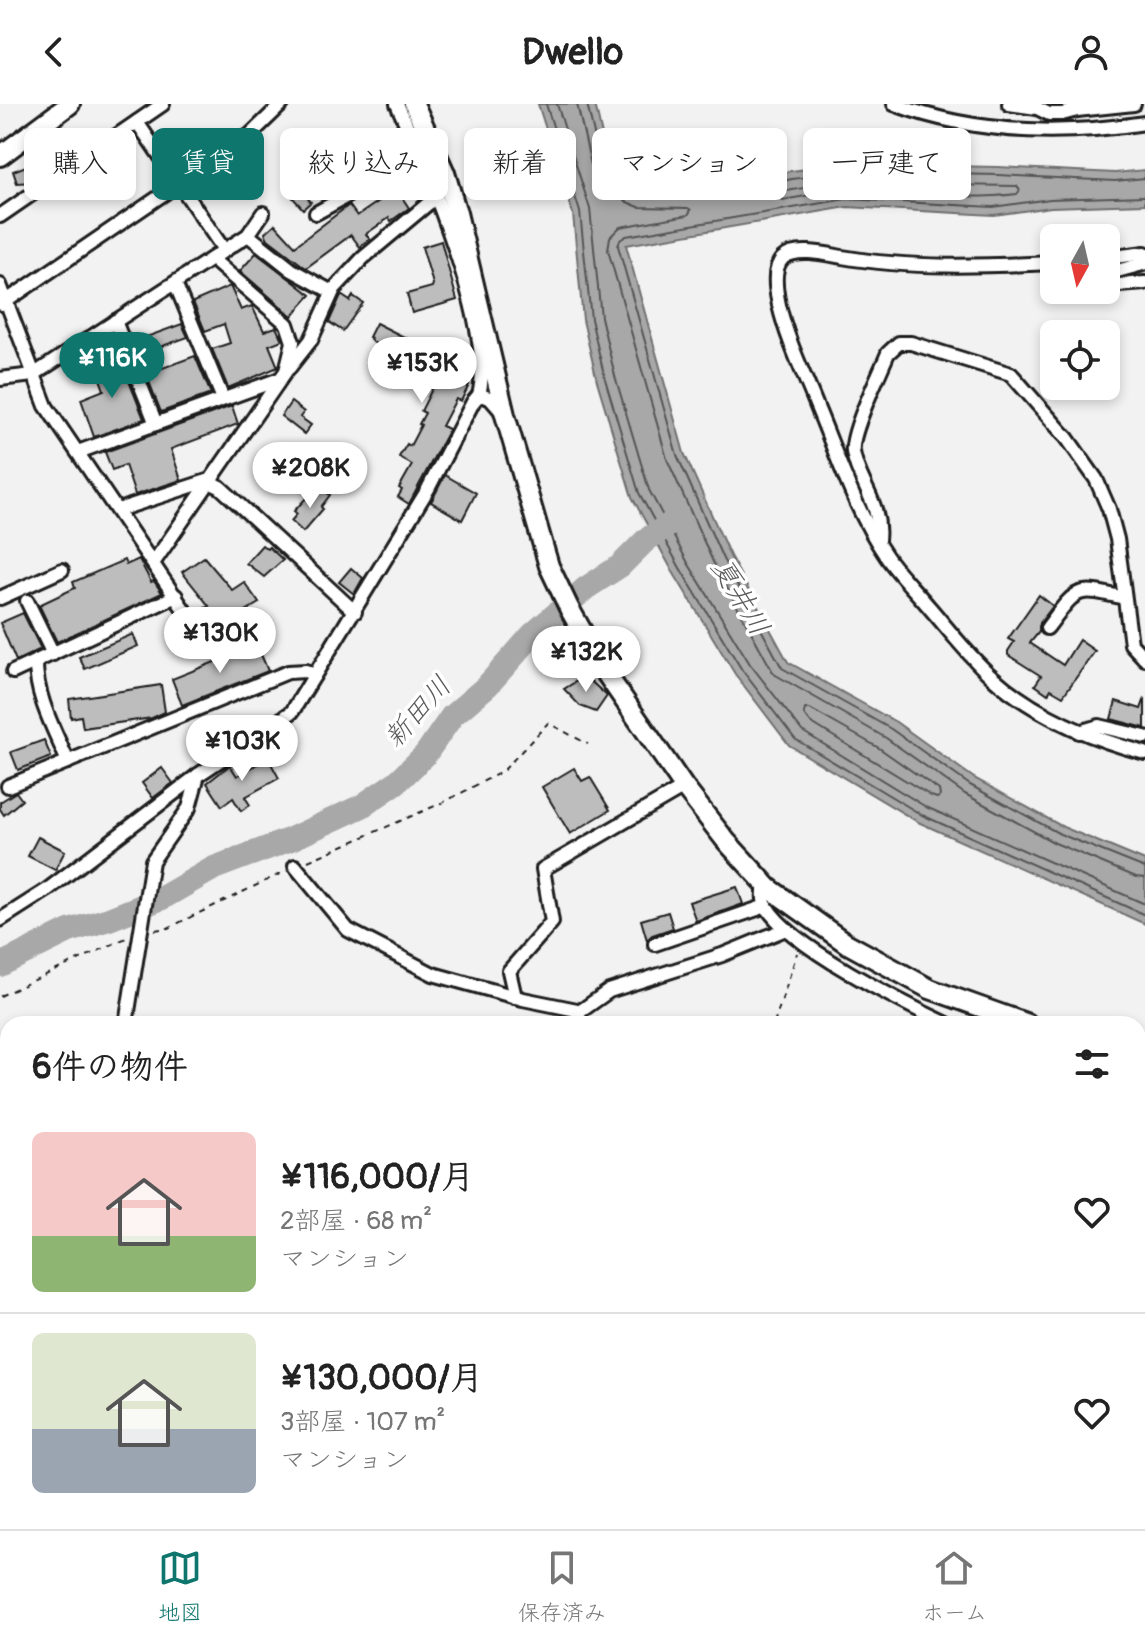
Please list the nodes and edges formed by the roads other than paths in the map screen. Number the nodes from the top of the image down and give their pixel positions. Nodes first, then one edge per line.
1 (70, 104) edge
2 (163, 104) edge
3 (282, 104) edge
4 (397, 104) edge
5 (414, 104) edge
6 (894, 104) edge
7 (1009, 104) edge
8 (1135, 104) edge
9 (1076, 107) edge
10 (137, 122) junction
11 (1145, 123) edge
12 (257, 128) edge
13 (408, 128) edge
14 (152, 144) edge
15 (0, 156) edge
16 (154, 200) edge
17 (190, 200) edge
18 (340, 200) edge
19 (432, 200) edge
20 (437, 200) edge
21 (263, 213) dead end
22 (316, 213) dead end
23 (0, 216) edge
24 (248, 235) junction
25 (224, 250) junction
26 (1145, 253) edge
27 (1120, 256) edge
28 (212, 259) junction
29 (1145, 259) edge
30 (1040, 263) edge
31 (1120, 271) edge
32 (175, 283) junction
33 (1145, 283) edge
34 (0, 285) edge
35 (1120, 285) edge
36 (332, 292) junction
37 (3, 303) edge
38 (115, 321) junction
39 (33, 375) junction
40 (283, 375) junction
41 (0, 379) edge
42 (479, 395) junction
43 (223, 399) junction
44 (505, 415) junction
45 (156, 424) junction
46 (78, 452) junction
47 (207, 481) junction
48 (118, 510) junction
49 (878, 541) junction
50 (154, 562) junction
51 (62, 570) dead end
52 (176, 596) junction
53 (0, 598) edge
54 (1124, 598) junction
55 (27, 601) dead end
56 (355, 612) junction
57 (195, 626) dead end
58 (1047, 628) dead end
59 (53, 654) junction
60 (1145, 659) edge
61 (36, 661) junction
62 (13, 672) dead end
63 (314, 676) junction
64 (1079, 732) junction
65 (1145, 737) edge
66 (1145, 753) edge
67 (68, 762) junction
68 (198, 775) junction
69 (8, 786) dead end
70 (684, 787) junction
71 (295, 866) dead end
72 (765, 883) junction
73 (766, 906) junction
74 (0, 920) edge
75 (786, 929) junction
76 (655, 944) dead end
77 (515, 997) junction
78 (127, 1016) edge
79 (578, 1016) edge
80 (581, 1016) edge
81 (930, 1016) edge
82 (1006, 1016) edge

1 - 15 street
2 - 10 street
3 - 12 street
4 - 13 street
5 - 44 street
6 - 11 street
7 - 9 street
8 - 9 street
10 - 14 street
10 - 23 street
16 - 37 street
17 - 25 street
18 - 22 street
19 - 36 street
20 - 42 street
21 - 24 street
24 - 25 street
24 - 36 street
25 - 28 street
26 - 27 street
28 - 32 street
28 - 40 street
29 - 31 street
30 - 49 street
32 - 38 street
32 - 43 street
33 - 35 street
34 - 37 street
36 - 40 street
37 - 39 street
38 - 39 street
38 - 45 street
39 - 41 street
39 - 46 street
40 - 43 street
40 - 47 street
42 - 44 street
42 - 56 street
43 - 45 street
44 - 70 street
45 - 46 street
46 - 48 street
47 - 48 street
47 - 50 street
47 - 56 street
48 - 50 street
49 - 54 street
49 - 64 street
50 - 52 street
51 - 53 street
52 - 57 street
52 - 59 street
54 - 58 street
54 - 60 street
55 - 59 street
56 - 63 street
59 - 61 street
61 - 62 street
61 - 67 street
63 - 67 street
63 - 68 street
64 - 65 street
64 - 66 street
67 - 69 street
68 - 74 street
68 - 78 street
70 - 72 street
70 - 77 street
71 - 77 street
72 - 73 street
72 - 82 street
73 - 75 street
73 - 76 street
75 - 80 street
75 - 81 street
77 - 79 street

